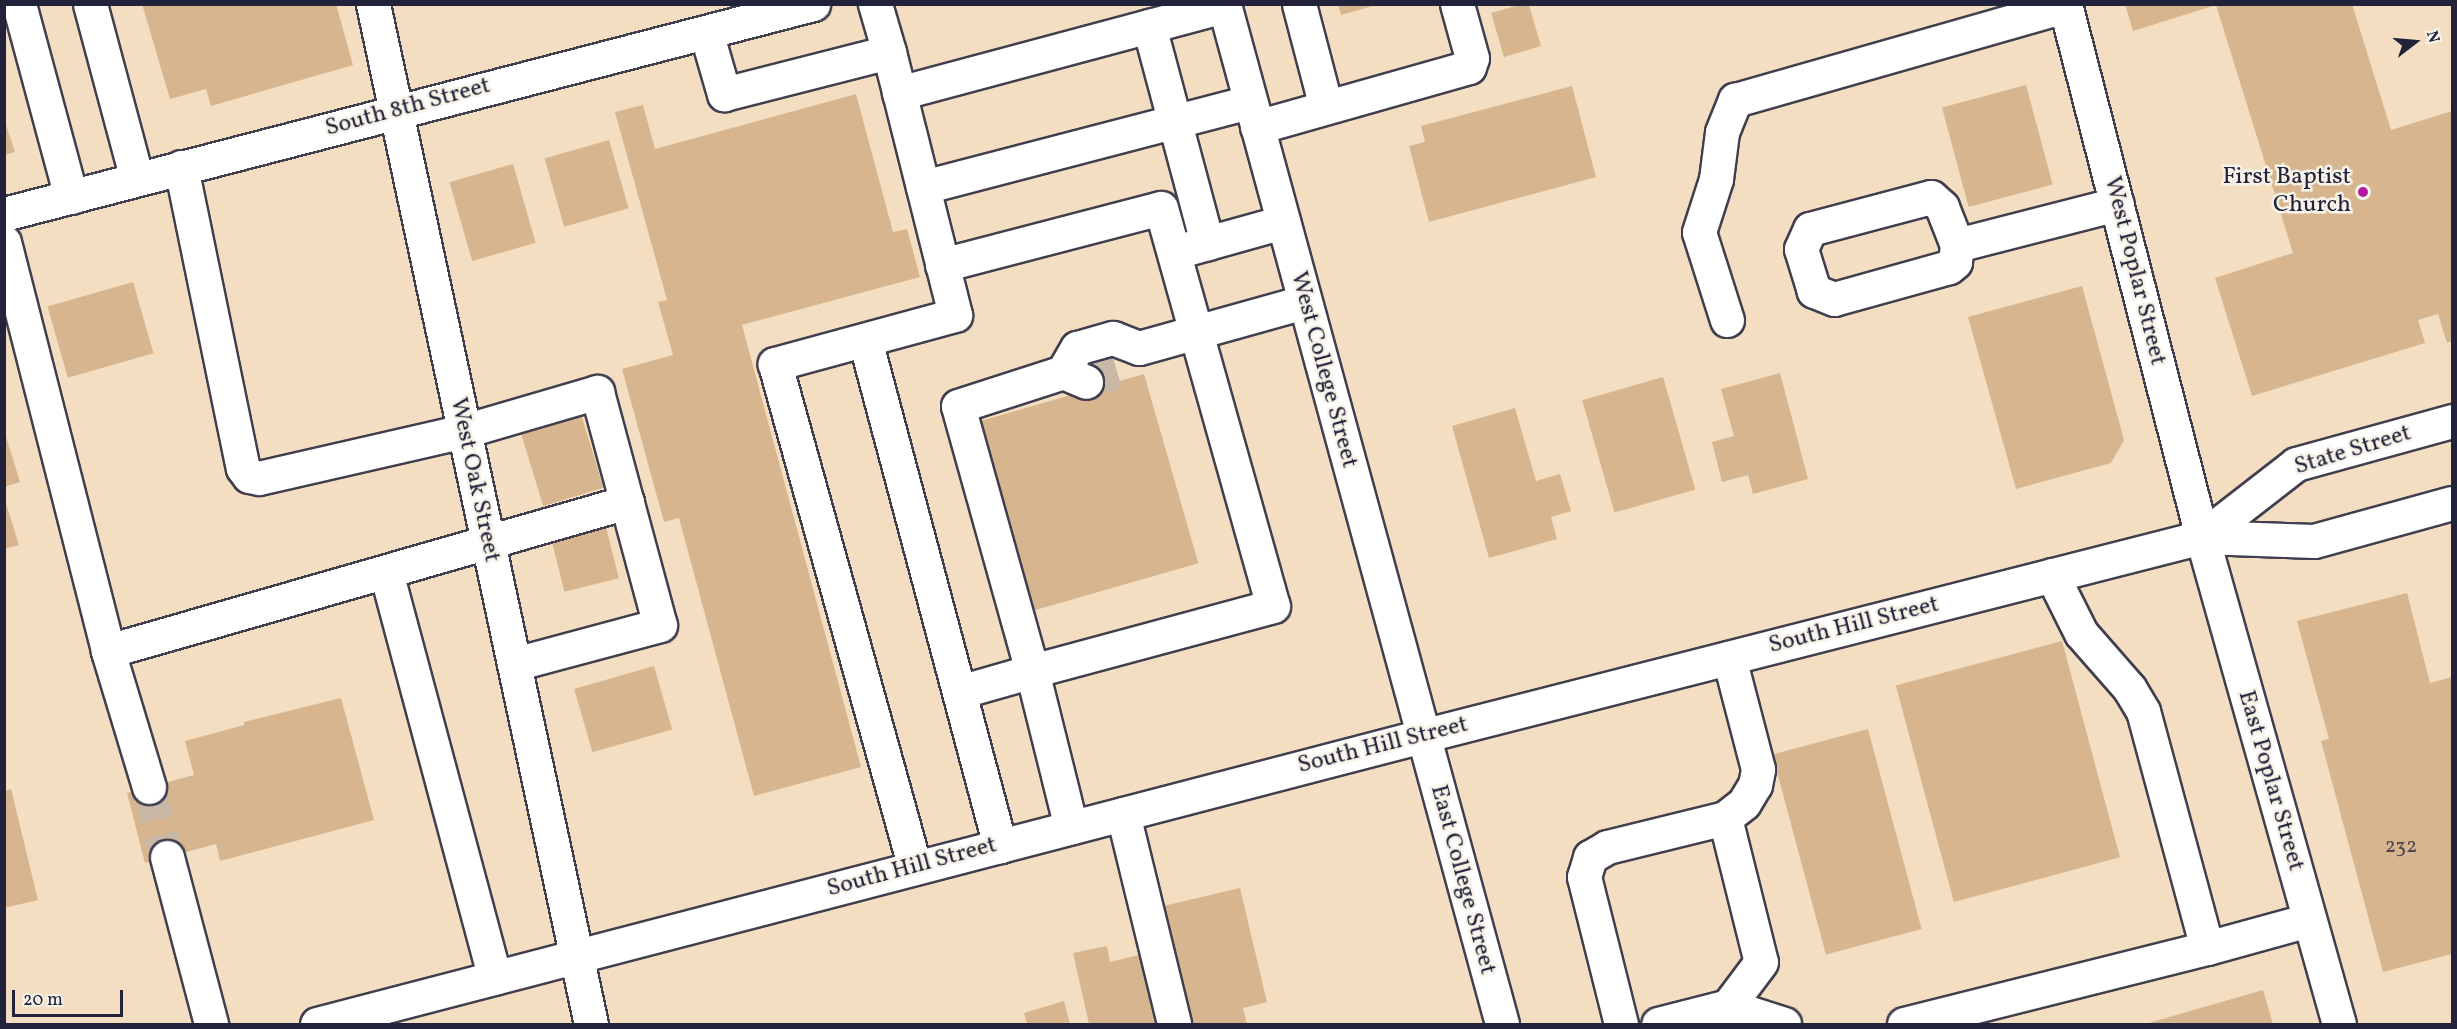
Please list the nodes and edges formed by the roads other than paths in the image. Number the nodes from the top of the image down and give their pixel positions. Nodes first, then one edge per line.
1 (19, 4) edge
2 (90, 4) edge
3 (373, 4) edge
4 (813, 4) edge
5 (875, 4) edge
6 (1299, 4) edge
7 (1457, 4) edge
8 (1224, 5) edge
9 (2066, 5) edge
10 (1149, 26) junction
11 (706, 32) junction
12 (889, 52) junction
13 (20, 61) edge
14 (899, 93) junction
15 (1326, 107) junction
16 (396, 111) junction
17 (1253, 114) junction
18 (1174, 122) junction
19 (182, 168) junction
20 (137, 179) junction
21 (923, 187) junction
22 (70, 197) junction
23 (2117, 204) junction
24 (4, 214) edge
25 (1283, 222) junction
26 (4, 242) edge
27 (1207, 243) junction
28 (1957, 245) dead end
29 (1174, 252) junction
30 (942, 265) junction
31 (1304, 302) junction
32 (1727, 320) dead end
33 (1197, 333) junction
34 (865, 340) junction
35 (2452, 421) edge
36 (464, 431) junction
37 (627, 502) junction
38 (2452, 503) edge
39 (2202, 537) junction
40 (488, 544) junction
41 (386, 572) junction
42 (2052, 575) junction
43 (108, 651) junction
44 (1729, 658) junction
45 (514, 664) junction
46 (1032, 671) junction
47 (959, 692) junction
48 (1422, 736) junction
49 (149, 787) tunnel mouth
50 (1123, 814) junction
51 (1725, 818) junction
52 (1071, 827) junction
53 (1000, 846) junction
54 (167, 857) tunnel mouth
55 (915, 868) junction
56 (2309, 920) junction
57 (2208, 948) junction
58 (576, 956) junction
59 (495, 978) junction
60 (1728, 1006) junction
61 (210, 1024) edge
62 (318, 1024) edge
63 (591, 1024) edge
64 (1174, 1024) edge
65 (1502, 1024) edge
66 (1621, 1024) edge
67 (1658, 1024) edge
68 (1784, 1024) edge
69 (1904, 1024) edge
70 (2339, 1024) edge

1 - 13 street
2 - 20 street
3 - 16 street, West Oak Street
4 - 11 street, South 8th Street
5 - 12 street
6 - 15 street
7 - 15 street
8 - 10 street
8 - 17 street, West College Street
9 - 23 street, West Poplar Street
9 - 32 street
10 - 14 street
10 - 18 street
11 - 12 street
11 - 16 street, South 8th Street
12 - 14 street
13 - 22 street
14 - 21 street
15 - 17 street
16 - 19 street, South 8th Street
16 - 36 street, West Oak Street
17 - 18 street
17 - 25 street, West College Street
18 - 21 street
18 - 27 street
19 - 20 street, South 8th Street
19 - 36 street
20 - 22 street, South 8th Street
21 - 30 street
22 - 24 street, South 8th Street
23 - 28 street
23 - 39 street, West Poplar Street
25 - 27 street
25 - 31 street, West College Street
26 - 43 street
27 - 29 street
29 - 30 street
29 - 33 street
30 - 34 street
31 - 33 street
31 - 48 street, West College Street
33 - 46 street
33 - 46 street
34 - 47 street
34 - 55 street
35 - 39 street, State Street
36 - 37 street
36 - 40 street, West Oak Street
37 - 40 street
37 - 45 street
38 - 39 street, South Hill Street
39 - 42 street, South Hill Street
39 - 56 street, East Poplar Street
40 - 41 street
40 - 45 street, West Oak Street
41 - 43 street
41 - 59 street
42 - 44 street, South Hill Street
42 - 57 street
43 - 49 street
44 - 48 street, South Hill Street
44 - 51 street
45 - 58 street, West Oak Street
46 - 47 street
46 - 52 street
47 - 53 street
48 - 50 street, South Hill Street
48 - 65 street, East College Street
50 - 52 street, South Hill Street
50 - 64 street
51 - 60 street
51 - 66 street
52 - 53 street, South Hill Street
53 - 55 street, South Hill Street
54 - 61 street
55 - 58 street, South Hill Street
56 - 57 street
56 - 70 street, East Poplar Street
57 - 69 street
58 - 59 street, South Hill Street
58 - 63 street, West Oak Street
59 - 62 street, South Hill Street
60 - 67 street
60 - 68 street

